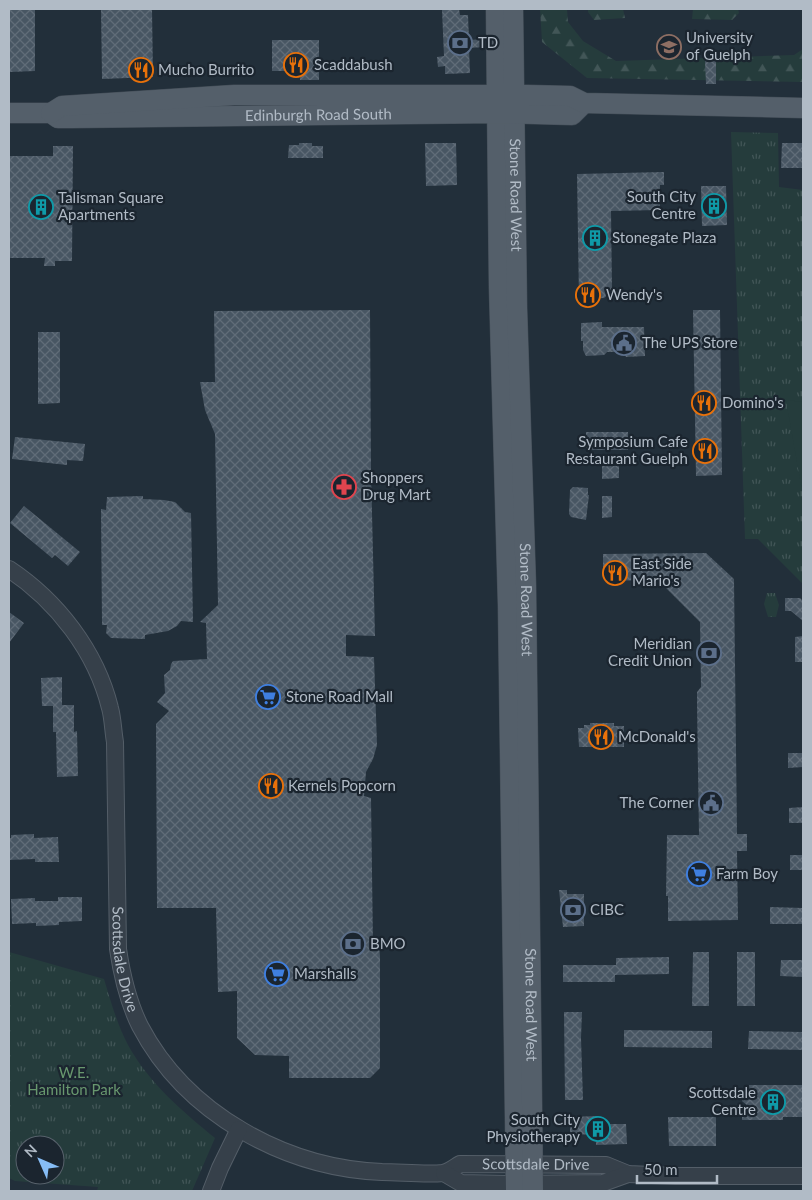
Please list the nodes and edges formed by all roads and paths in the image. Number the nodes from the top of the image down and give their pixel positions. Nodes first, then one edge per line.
1 (496, 9) edge
2 (513, 9) edge
3 (506, 104) junction
4 (803, 108) edge
5 (9, 113) edge
6 (499, 286) junction
7 (517, 308) junction
8 (9, 569) edge
9 (511, 766) junction
10 (528, 784) junction
11 (512, 921) junction
12 (530, 940) junction
13 (522, 998) junction
14 (239, 1129) junction
15 (803, 1176) edge
16 (525, 1180) edge
17 (211, 1191) edge

1 - 3 main road, Stone Road West
2 - 3 main road, Stone Road West
3 - 4 main road, Edinburgh Road South
3 - 5 main road, Edinburgh Road South
3 - 6 main road, Stone Road West
3 - 7 main road, Stone Road West
6 - 7 main road
6 - 9 main road, Stone Road West
7 - 10 main road, Stone Road West
8 - 14 street, Scottsdale Drive
9 - 10 main road
9 - 11 main road, Stone Road West
10 - 12 main road, Stone Road West
11 - 12 main road
11 - 13 main road, Stone Road West
12 - 13 main road, Stone Road West
13 - 16 main road, Stone Road West
14 - 16 street, Scottsdale Drive
14 - 17 street
15 - 16 street, Scottsdale Drive

